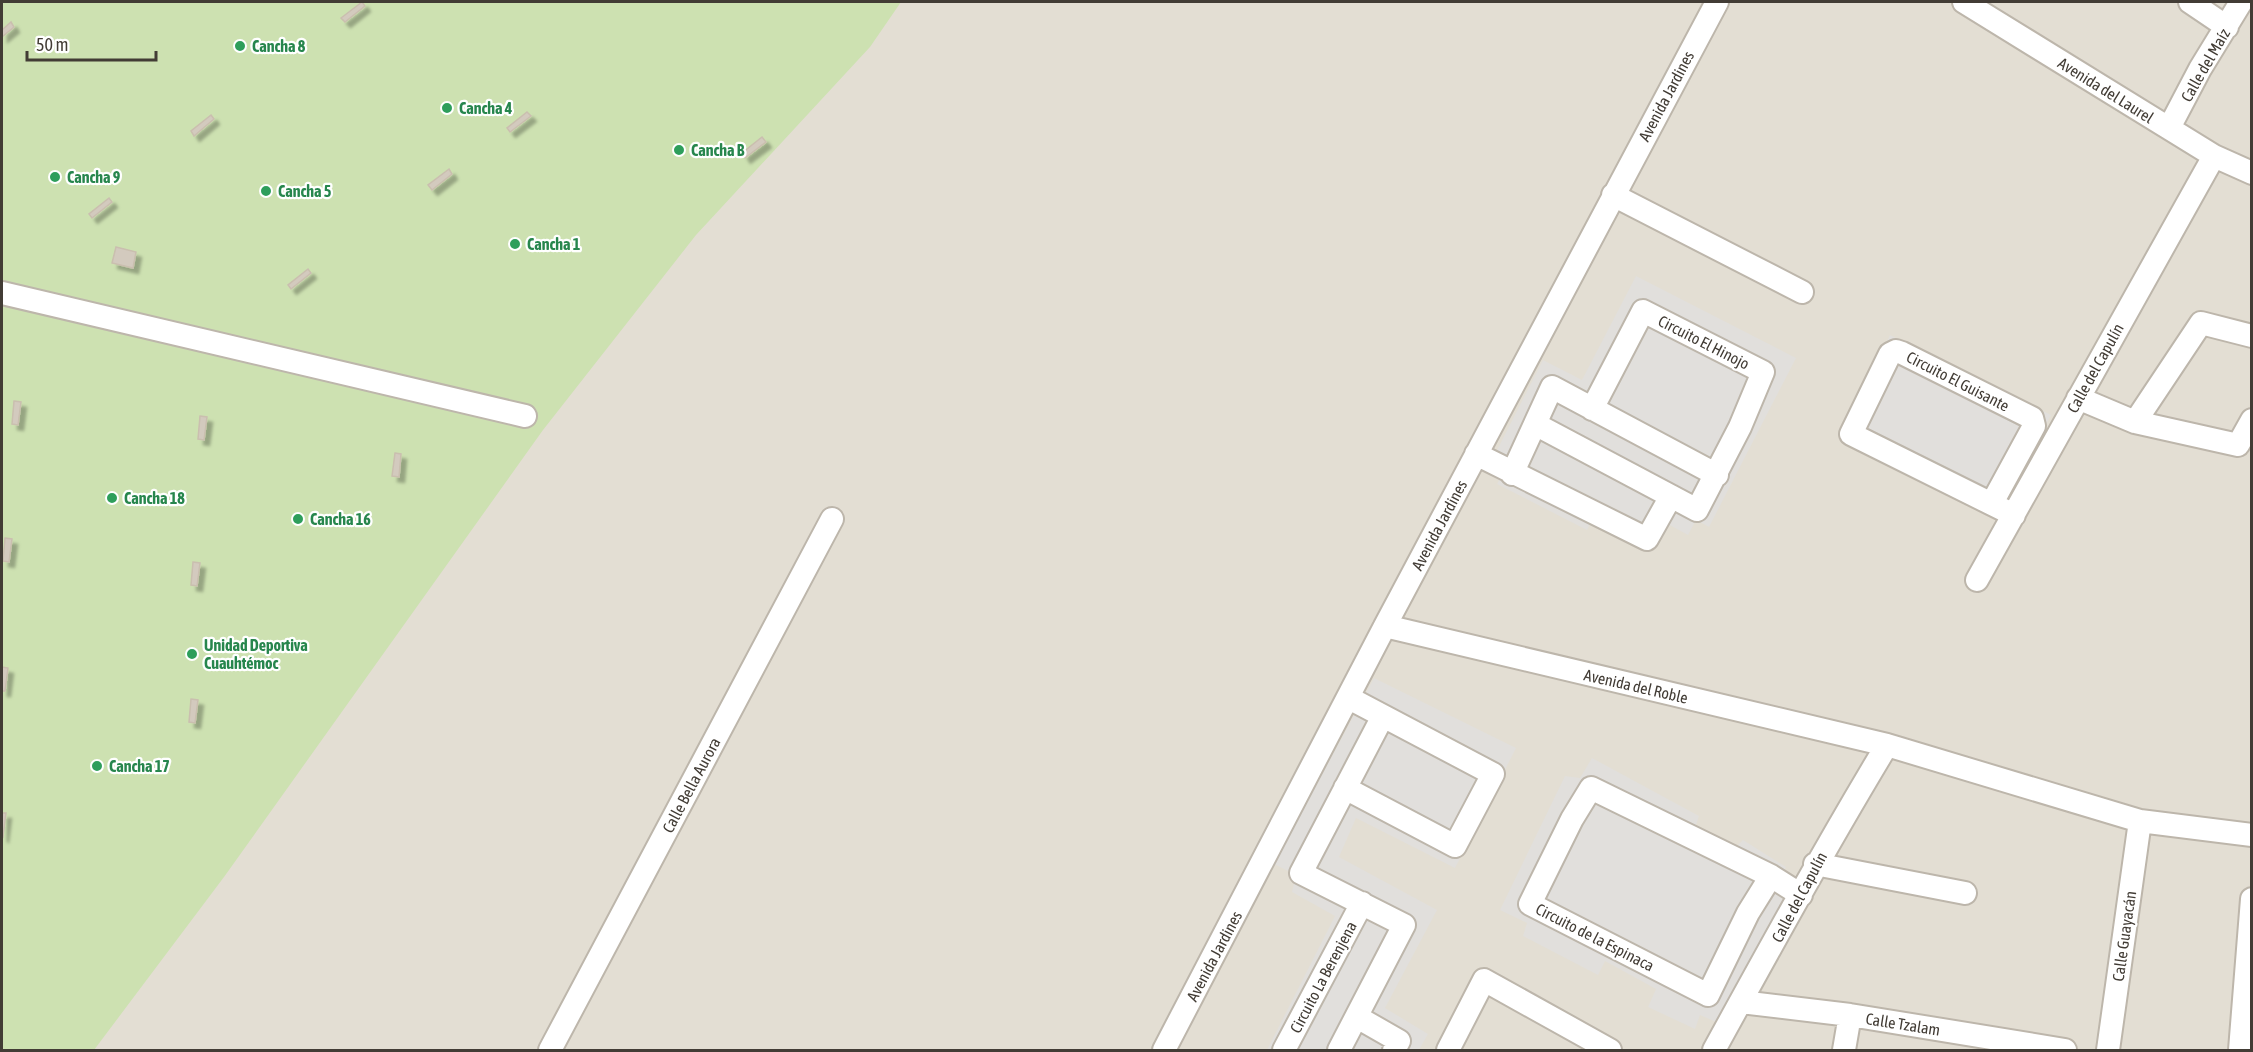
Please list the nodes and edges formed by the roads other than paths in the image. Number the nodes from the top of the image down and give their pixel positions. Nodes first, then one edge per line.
1 (1717, 2) edge
2 (1964, 2) edge
3 (2190, 2) edge
4 (2241, 2) edge
5 (2227, 27) junction
6 (2169, 128) junction
7 (2214, 156) junction
8 (2252, 173) edge
9 (1613, 195) junction
10 (1802, 292) dead end
11 (2, 293) edge
12 (2252, 336) edge
13 (2078, 398) junction
14 (1592, 409) junction
15 (525, 416) dead end
16 (2252, 420) edge
17 (2135, 422) junction
18 (1535, 424) junction
19 (1476, 454) junction
20 (1512, 474) junction
21 (1717, 474) junction
22 (1671, 496) junction
23 (1992, 503) junction
24 (2014, 515) junction
25 (832, 519) dead end
26 (1977, 580) dead end
27 (1385, 626) junction
28 (1348, 698) junction
29 (1383, 716) junction
30 (1887, 746) junction
31 (1345, 788) junction
32 (2140, 820) junction
33 (2252, 835) edge
34 (1815, 864) junction
35 (1771, 876) junction
36 (1965, 893) dead end
37 (1801, 895) junction
38 (2252, 899) edge
39 (1362, 903) junction
40 (1741, 1002) junction
41 (1850, 1015) junction
42 (1357, 1017) junction
43 (1396, 1046) edge
44 (550, 1050) edge
45 (1164, 1050) edge
46 (1284, 1050) edge
47 (1339, 1050) edge
48 (1448, 1050) edge
49 (1610, 1050) edge
50 (1714, 1050) edge
51 (1844, 1050) edge
52 (2065, 1050) edge
53 (2108, 1050) edge
54 (2240, 1050) edge

1 - 9 street, Avenida Jardines
2 - 6 street, Avenida del Laurel
3 - 5 street
4 - 5 street, Calle del Maíz
5 - 6 street, Calle del Maíz
6 - 7 street, Avenida del Laurel
7 - 8 street, Avenida del Laurel
7 - 13 street, Calle del Capulín
9 - 10 street
9 - 19 street, Avenida Jardines
11 - 15 street
12 - 17 street
13 - 17 street
13 - 24 street, Calle del Capulín
14 - 18 street
14 - 21 street
14 - 21 street, Circuito El Hinojo
16 - 17 street
18 - 20 street
18 - 22 street, Circuito El Hinojo
19 - 20 street
19 - 27 street, Avenida Jardines
20 - 22 street
21 - 22 street, Circuito El Hinojo
23 - 23 street, Circuito El Guisante
23 - 24 street, Circuito El Guisante
24 - 26 street, Calle del Capulín
25 - 44 street, Calle Bella Aurora
27 - 28 street, Avenida Jardines
27 - 30 street, Avenida del Roble
28 - 29 street
28 - 45 street, Avenida Jardines
29 - 31 street, Circuito La Berenjena
29 - 31 street
30 - 32 street, Avenida del Roble
30 - 34 street, Calle del Capulín
31 - 39 street, Circuito La Berenjena
32 - 33 street, Avenida del Roble
32 - 53 street, Calle Guayacán
34 - 36 street
34 - 37 street, Calle del Capulín
35 - 35 street, Circuito de la Espinaca
35 - 37 street, Circuito de la Espinaca
37 - 40 street, Calle del Capulín
38 - 54 street
39 - 42 street, Circuito La Berenjena
39 - 46 street, Circuito La Berenjena
40 - 41 street, Calle Tzalam
40 - 50 street, Calle del Capulín
41 - 51 street
41 - 52 street, Calle Tzalam
42 - 43 street
42 - 47 street, Circuito La Berenjena
48 - 49 street

